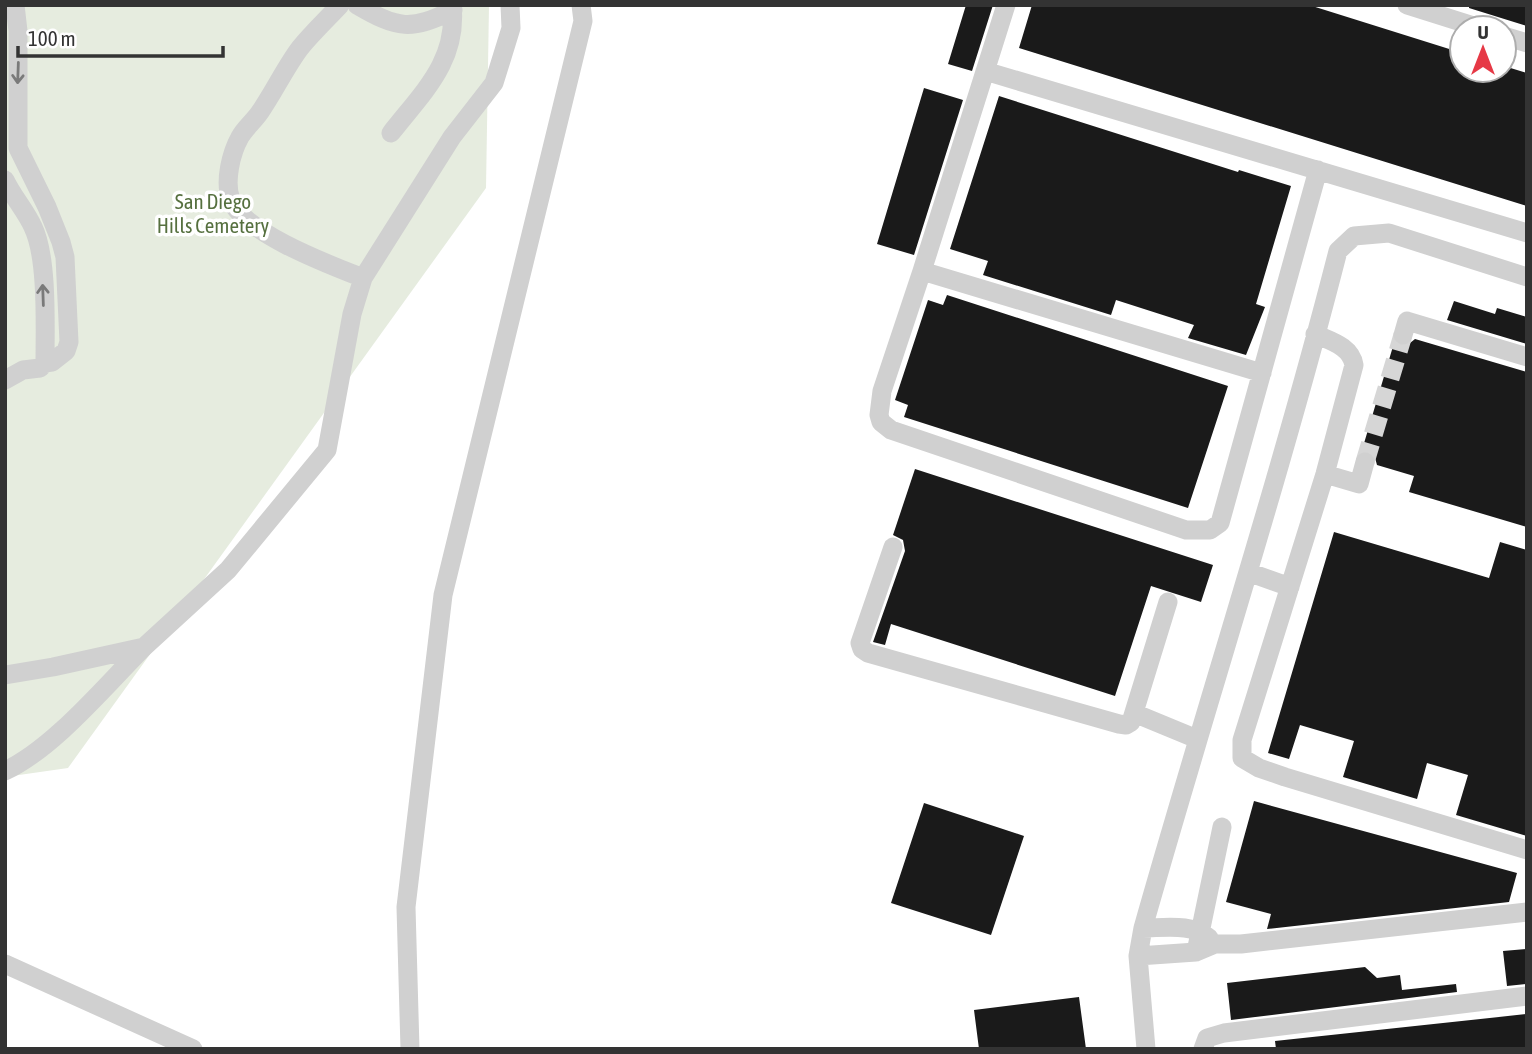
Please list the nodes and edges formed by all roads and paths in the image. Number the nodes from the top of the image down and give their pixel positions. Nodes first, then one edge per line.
1 (15, 5) edge
2 (340, 5) edge
3 (357, 5) edge
4 (510, 5) edge
5 (581, 5) edge
6 (1006, 5) edge
7 (1407, 5) edge
8 (453, 8) edge
9 (1448, 18) edge
10 (985, 71) junction
11 (391, 133) dead end
12 (12, 151) edge
13 (1318, 170) junction
14 (5, 180) edge
15 (1527, 233) edge
16 (922, 271) junction
17 (1527, 277) edge
18 (363, 278) junction
19 (1315, 334) junction
20 (1403, 335) dead end
21 (1527, 357) edge
22 (44, 363) junction
23 (1262, 373) junction
24 (5, 380) edge
25 (1365, 462) tunnel mouth
26 (1325, 474) junction
27 (893, 547) dead end
28 (1248, 572) junction
29 (1290, 587) junction
30 (1168, 602) dead end
31 (144, 647) junction
32 (5, 675) edge
33 (1134, 713) junction
34 (1197, 739) junction
35 (5, 771) edge
36 (1222, 827) dead end
37 (1527, 850) edge
38 (1527, 912) edge
39 (1143, 928) junction
40 (1208, 937) junction
41 (1138, 956) junction
42 (5, 964) edge
43 (1527, 996) edge
44 (193, 1049) edge
45 (410, 1049) edge
46 (1146, 1049) edge
47 (1203, 1049) edge

1 -> 12 street
2 - 18 street
3 - 8 street
4 - 18 street
5 - 45 street
6 - 10 street
7 - 9 street
8 - 11 street
10 - 13 street
10 - 16 street
12 - 22 street
13 - 15 street
13 - 23 street
22 -> 14 street
16 - 23 street
16 - 23 street
17 - 19 street
18 - 31 street
19 - 26 street
19 - 28 street
20 - 21 street
22 - 24 street
25 - 26 street
26 - 29 street
27 - 33 street
28 - 29 street
28 - 34 street
29 - 37 street
30 - 33 street
31 - 32 street
31 - 35 street
33 - 34 street
34 - 39 street
36 - 40 street
38 - 40 street
39 - 40 street
39 - 41 street
40 - 41 street
41 - 46 street
42 - 44 street
43 - 47 street

